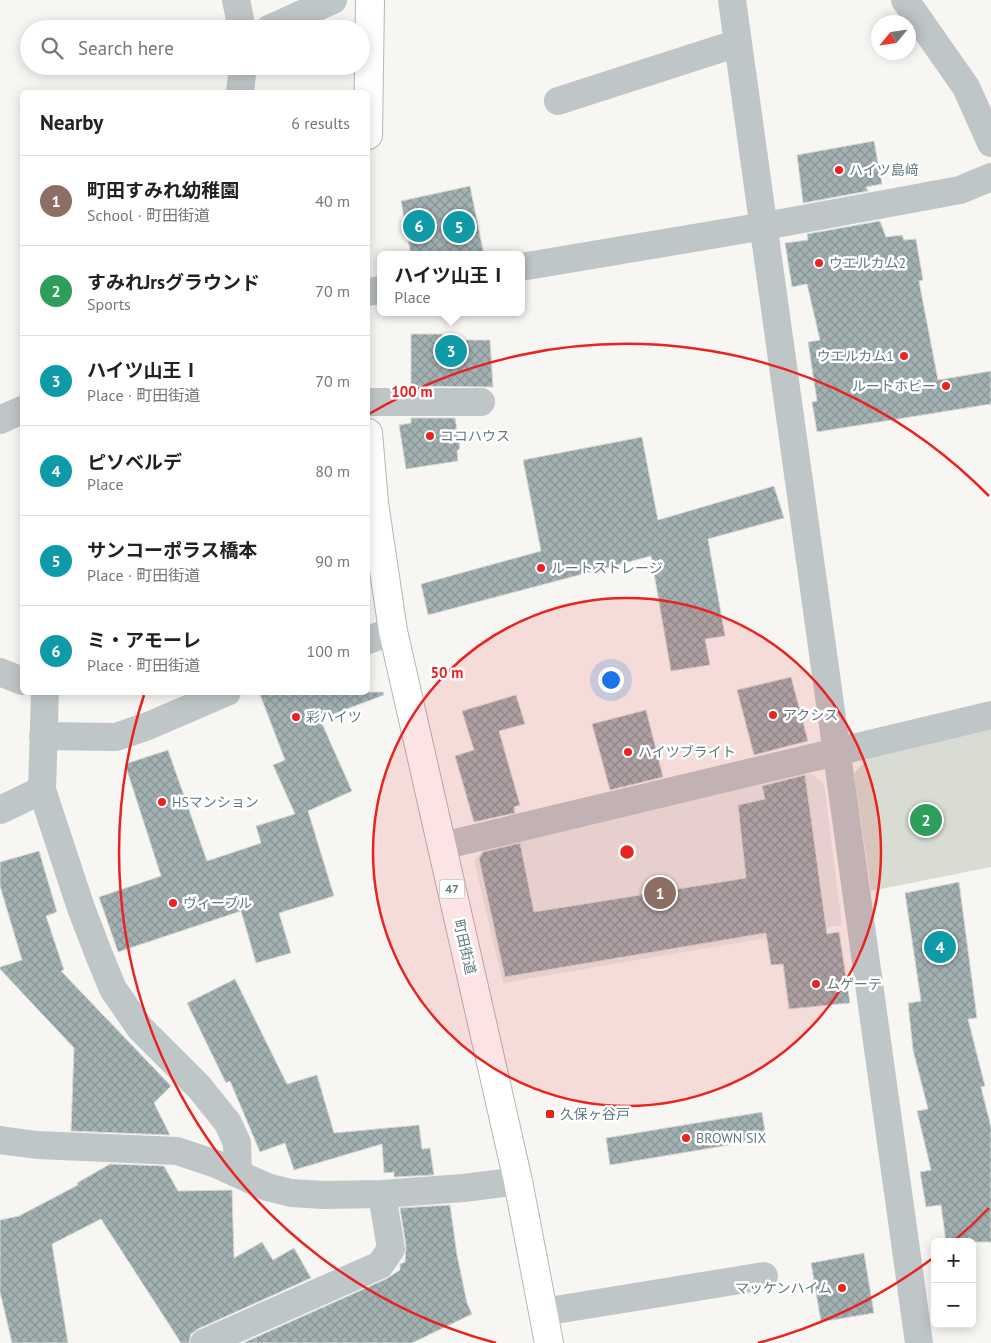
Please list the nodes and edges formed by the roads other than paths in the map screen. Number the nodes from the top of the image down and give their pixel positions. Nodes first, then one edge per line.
1 (236, 0) edge
2 (333, 0) edge
3 (370, 0) edge
4 (732, 0) edge
5 (905, 0) edge
6 (240, 20) edge
7 (289, 20) edge
8 (370, 20) edge
9 (738, 43) junction
10 (242, 75) edge
11 (369, 75) edge
12 (240, 90) edge
13 (369, 90) edge
14 (558, 100) dead end
15 (991, 143) edge
16 (991, 177) edge
17 (765, 226) junction
18 (525, 266) edge
19 (370, 402) edge
20 (481, 402) dead end
21 (20, 411) edge
22 (0, 420) edge
23 (370, 480) edge
24 (371, 504) edge
25 (380, 636) edge
26 (0, 672) edge
27 (20, 680) edge
28 (44, 695) edge
29 (220, 695) edge
30 (991, 715) edge
31 (43, 736) junction
32 (838, 752) junction
33 (42, 790) junction
34 (0, 810) edge
35 (442, 846) junction
36 (0, 1140) edge
37 (238, 1174) junction
38 (518, 1181) junction
39 (382, 1194) junction
40 (764, 1276) dead end
41 (543, 1312) junction
42 (204, 1343) edge
43 (549, 1343) edge
44 (919, 1343) edge

1 - 6 street
2 - 7 street
3 - 8 main road
4 - 9 street
5 - 15 street
9 - 14 street
9 - 17 street
10 - 12 street
11 - 13 main road
16 - 17 street
17 - 18 street
17 - 32 street
19 - 20 street
21 - 22 street
23 - 24 main road, 町田街道 / 47
24 - 25 main road, 町田街道 / 47
25 - 35 main road, 町田街道 / 47
26 - 27 street
28 - 31 street
29 - 31 street
30 - 32 street
31 - 33 street
32 - 35 street
32 - 44 street
33 - 34 street
33 - 37 street
35 - 38 main road, 町田街道 / 47
36 - 37 street
37 - 39 street
38 - 39 street
38 - 41 main road, 町田街道 / 47
39 - 42 street
40 - 41 street
41 - 43 main road, 町田街道 / 47

